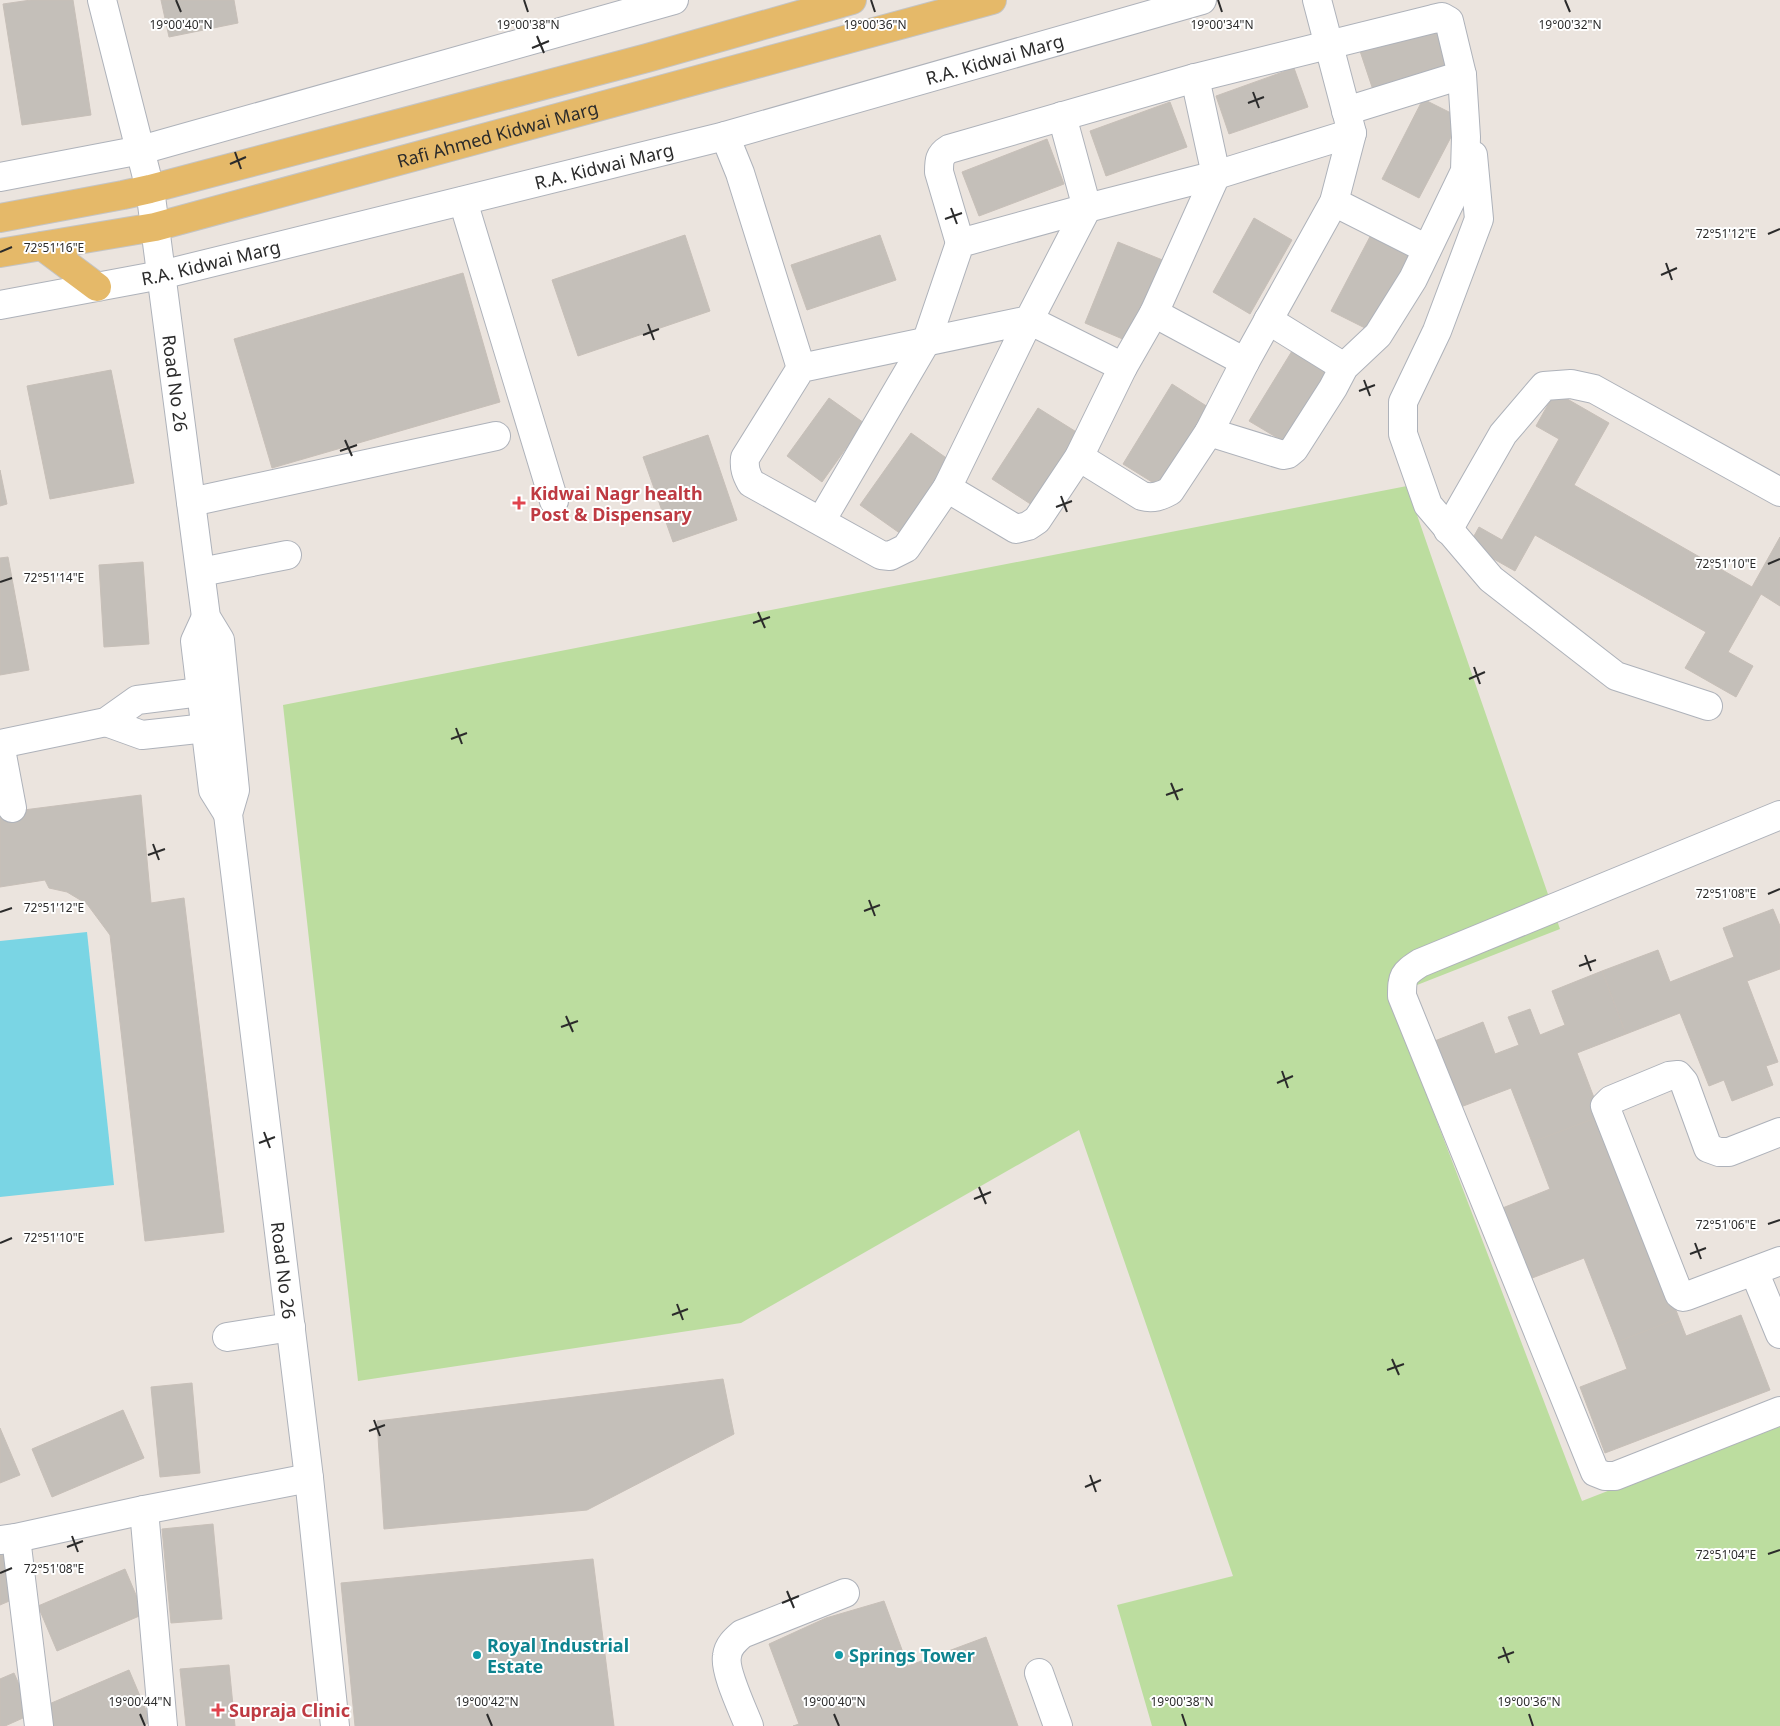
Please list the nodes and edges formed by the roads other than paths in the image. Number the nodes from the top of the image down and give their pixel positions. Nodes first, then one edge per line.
1 (102, 0) edge
2 (674, 0) edge
3 (852, 0) edge
4 (992, 0) edge
5 (1202, 0) edge
6 (1317, 0) edge
7 (1454, 0) edge
8 (1329, 45) junction
9 (1462, 76) junction
10 (1195, 78) junction
11 (1062, 116) junction
12 (1349, 122) junction
13 (725, 136) junction
14 (141, 150) junction
15 (1216, 174) junction
16 (0, 177) edge
17 (150, 189) junction
18 (463, 200) junction
19 (1334, 202) junction
20 (1087, 208) junction
21 (0, 218) edge
22 (155, 227) junction
23 (960, 243) junction
24 (42, 246) junction
25 (1427, 249) junction
26 (0, 253) edge
27 (161, 275) junction
28 (97, 287) junction
29 (0, 305) edge
30 (1154, 313) junction
31 (1029, 320) junction
32 (1268, 320) junction
33 (927, 340) junction
34 (1244, 362) junction
35 (1123, 367) junction
36 (1344, 367) junction
37 (801, 368) junction
38 (1209, 432) junction
39 (496, 436) dead end
40 (1079, 457) junction
41 (947, 488) junction
42 (1780, 492) edge
43 (554, 501) dead end
44 (280, 502) dead end
45 (192, 510) junction
46 (821, 521) junction
47 (1448, 530) junction
48 (287, 554) dead end
49 (200, 572) junction
50 (213, 690) junction
51 (1708, 706) dead end
52 (106, 722) junction
53 (217, 726) junction
54 (0, 744) edge
55 (12, 808) dead end
56 (1778, 821) edge
57 (1780, 1132) edge
58 (1780, 1261) edge
59 (1754, 1271) junction
60 (291, 1327) junction
61 (1780, 1334) edge
62 (226, 1337) dead end
63 (1780, 1411) edge
64 (309, 1478) junction
65 (144, 1510) junction
66 (8, 1539) edge
67 (845, 1592) dead end
68 (1039, 1673) dead end
69 (39, 1726) edge
70 (163, 1726) edge
71 (335, 1726) edge
72 (749, 1726) edge
73 (1058, 1726) edge

1 - 14 street, Road No 26
2 - 14 street
3 - 17 main road
4 - 22 main road, Rafi Ahmed Kidwai Marg
5 - 13 street, R.A. Kidwai Marg
6 - 8 street
7 - 47 street
8 - 9 street
8 - 10 street
8 - 12 street
9 - 12 street
9 - 25 street
10 - 11 street
10 - 15 street
11 - 20 street
11 - 23 street
12 - 15 street
12 - 19 street
13 - 18 street, R.A. Kidwai Marg
13 - 37 street
14 - 16 street
14 - 17 street, Road No 26
15 - 20 street
15 - 30 street
17 - 21 main road
17 - 22 street, Road No 26
18 - 27 street, R.A. Kidwai Marg
18 - 43 street
19 - 25 street
19 - 32 street
20 - 23 street
20 - 31 street
22 - 24 main road, Rafi Ahmed Kidwai Marg
22 - 27 street, Road No 26
23 - 33 street
24 - 26 main road, Rafi Ahmed Kidwai Marg
24 - 28 main road
25 - 36 street
27 - 28 street, R.A. Kidwai Marg
27 - 45 street, Road No 26
28 - 29 street, R.A. Kidwai Marg
30 - 34 street
30 - 35 street
31 - 33 street
31 - 35 street
31 - 41 street
32 - 34 street
32 - 36 street
33 - 37 street
33 - 46 street
34 - 38 street
35 - 40 street
36 - 38 street
37 - 46 street
38 - 40 street
39 - 45 street
40 - 41 street
41 - 46 street
42 - 47 street
44 - 45 street
45 - 49 street, Road No 26
47 - 51 street
48 - 49 street
49 - 50 street, Road No 26
50 - 52 street
50 - 53 street, Road No 26
52 - 53 street
52 - 54 street
53 - 60 street, Road No 26
54 - 55 street
56 - 63 street
57 - 59 street
58 - 59 street
59 - 61 street
60 - 62 street
60 - 64 street, Road No 26
64 - 65 street
64 - 71 street, Road No 26
65 - 66 street
65 - 70 street
66 - 69 street
67 - 72 street
68 - 73 street

